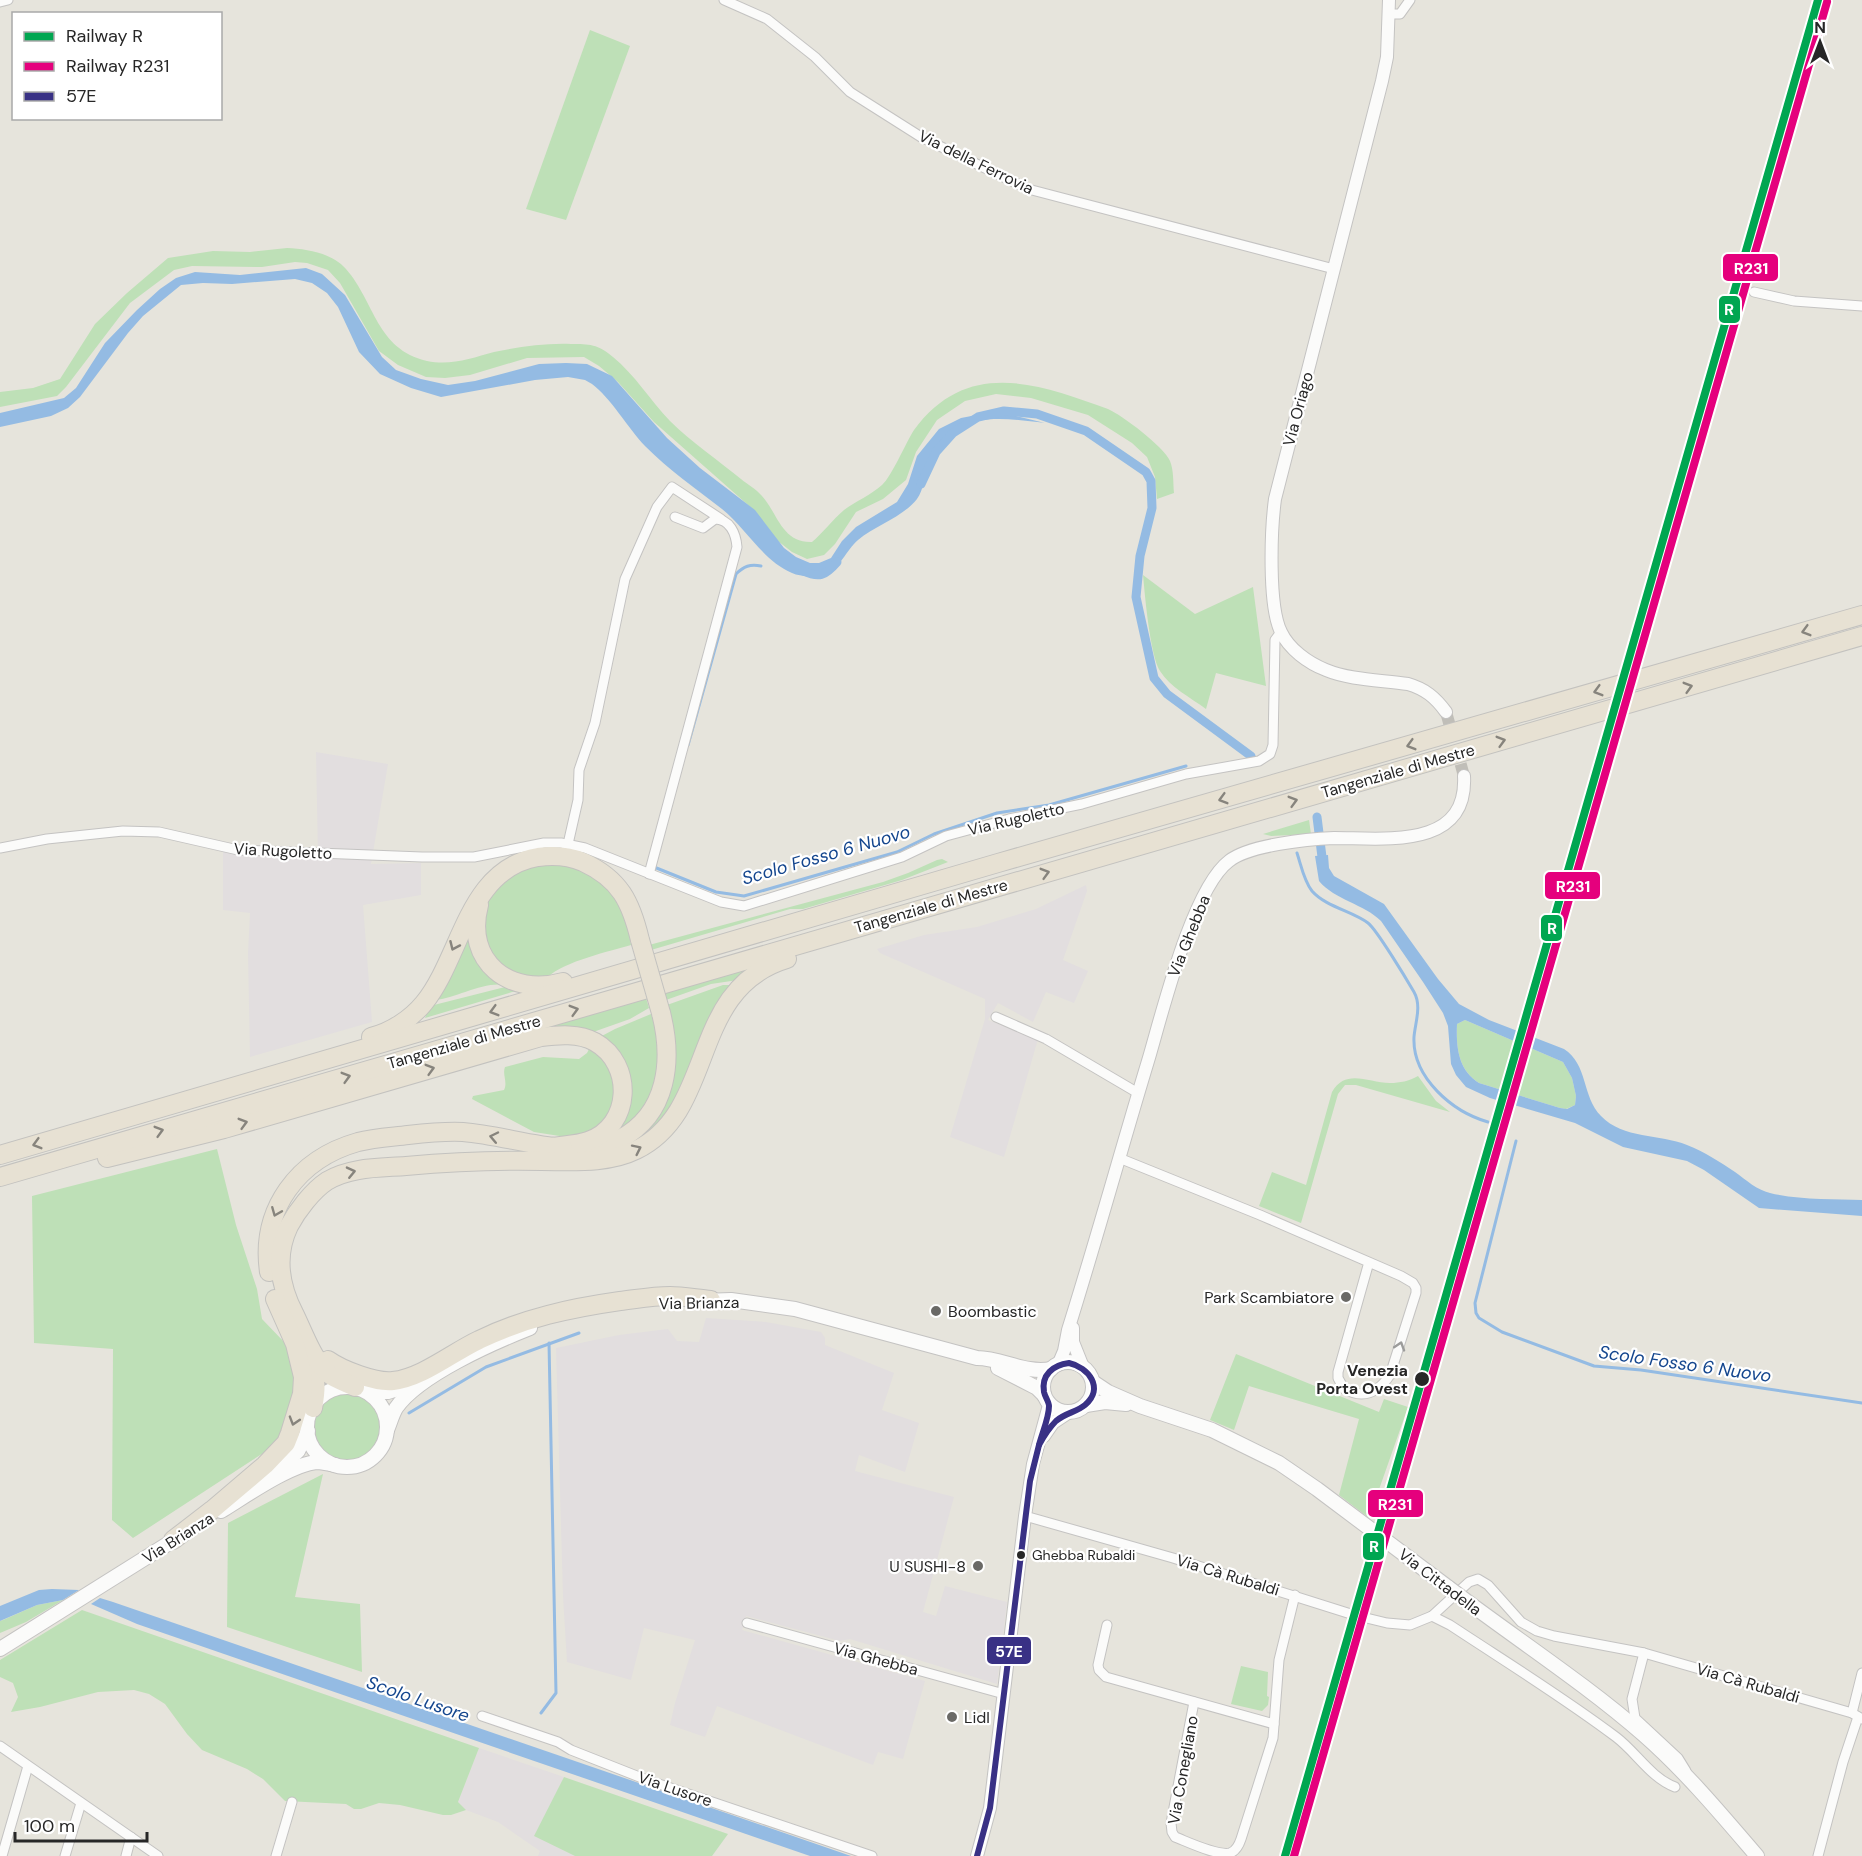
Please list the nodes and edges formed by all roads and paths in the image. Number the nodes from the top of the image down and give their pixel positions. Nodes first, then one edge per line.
1 (8, 0) edge
2 (724, 0) edge
3 (1389, 0) edge
4 (1410, 0) edge
5 (0, 2) edge
6 (1390, 14) junction
7 (1334, 269) junction
8 (1754, 292) dead end
9 (1862, 306) edge
10 (675, 517) dead end
11 (721, 519) junction
12 (1862, 615) edge
13 (1281, 632) junction
14 (1862, 636) edge
15 (1446, 712) tunnel mouth
16 (1464, 776) tunnel mouth
17 (568, 844) junction
18 (0, 848) edge
19 (649, 874) junction
20 (482, 895) junction
21 (879, 921) junction
22 (630, 971) junction
23 (996, 1017) dead end
24 (251, 1082) junction
25 (1138, 1093) junction
26 (552, 1147) junction
27 (597, 1147) junction
28 (0, 1155) edge
29 (1119, 1158) junction
30 (538, 1161) junction
31 (1, 1177) edge
32 (1373, 1264) junction
33 (711, 1300) junction
34 (1075, 1312) junction
35 (300, 1341) junction
36 (977, 1358) junction
37 (1083, 1366) junction
38 (1054, 1367) junction
39 (430, 1379) junction
40 (1093, 1382) junction
41 (361, 1389) junction
42 (1046, 1400) junction
43 (1086, 1405) junction
44 (1140, 1406) junction
45 (313, 1408) junction
46 (1068, 1413) junction
47 (387, 1430) junction
48 (308, 1431) junction
49 (1036, 1450) junction
50 (335, 1466) junction
51 (253, 1491) junction
52 (1025, 1516) junction
53 (173, 1540) junction
54 (1295, 1595) junction
55 (1432, 1616) junction
56 (747, 1623) dead end
57 (1107, 1625) dead end
58 (0, 1649) edge
59 (1644, 1653) junction
60 (1862, 1673) edge
61 (1004, 1694) junction
62 (1632, 1699) junction
63 (1194, 1702) junction
64 (1605, 1704) junction
65 (482, 1716) dead end
66 (1857, 1716) edge
67 (1274, 1724) junction
68 (0, 1746) edge
69 (28, 1766) junction
70 (1687, 1777) junction
71 (1675, 1787) dead end
72 (292, 1802) dead end
73 (81, 1803) junction
74 (131, 1838) junction
75 (2, 1856) edge
76 (65, 1856) edge
77 (126, 1856) edge
78 (158, 1856) edge
79 (276, 1856) edge
80 (872, 1856) edge
81 (977, 1856) edge
82 (1756, 1856) edge
83 (1818, 1856) edge

1 - 5 street
2 - 7 street, Via della Ferrovia
3 - 6 street, Via Oriago
4 - 6 street
6 - 7 street, Via Oriago
7 - 13 street, Via Oriago
8 - 9 street
10 - 11 street
11 - 17 street
11 - 19 street
12 -> 22 highway, Tangenziale di Mestre
13 - 15 street, Via Oriago
13 - 19 street, Via Rugoletto
21 -> 14 highway, Tangenziale di Mestre
16 - 25 street, Via Ghebba
17 - 18 street, Via Rugoletto
17 - 19 street, Via Rugoletto
20 - 22 highway
20 -> 24 highway
20 - 27 highway, bridge
30 -> 21 highway
31 -> 21 highway, Tangenziale di Mestre
22 -> 24 highway, Tangenziale di Mestre
23 - 25 street
24 -> 28 highway, Tangenziale di Mestre
25 - 29 street, Via Ghebba
26 - 27 highway
31 -> 26 highway
26 -> 35 highway
27 - 30 highway
29 - 32 street
29 - 34 street, Via Ghebba
35 -> 30 highway
32 -> 32 street
33 - 35 highway
33 - 36 main road, Via Brianza
33 - 39 main road, Via Brianza
34 - 37 street, Via Ghebba
34 - 38 street, Via Ghebba
35 - 41 highway
35 - 45 highway
35 -> 53 highway
36 - 38 main road, Via Brianza
36 - 42 main road, Via Brianza
37 - 38 main road
37 - 40 main road
38 - 42 main road
39 - 41 main road
39 - 47 main road
40 - 43 main road
40 - 44 main road, Via Cittadella
41 - 45 main road
41 - 47 main road
42 - 46 main road
42 - 49 street
43 - 44 main road, Via Cittadella
43 - 46 main road
44 - 64 main road, Via Cittadella, bridge
45 - 48 main road
46 - 49 street
47 - 50 main road
48 - 50 main road
48 - 51 main road
49 - 52 street
50 - 51 main road
51 - 53 main road, Via Brianza
52 - 54 street, Via Cà Rubaldi
52 - 61 street
53 - 58 main road, Via Brianza
54 - 55 street, Via Cà Rubaldi
54 - 67 street, Via Conegliano
55 - 59 street, Via Cà Rubaldi
55 - 71 street
56 - 61 street, Via Ghebba
57 - 63 street, Via Conegliano
59 - 62 street
59 - 66 street, Via Cà Rubaldi
60 - 66 street
61 - 81 street
62 - 64 street
62 - 70 street
63 - 67 street
63 - 67 street, Via Conegliano
64 - 70 main road, Via Cittadella
65 - 80 street, Via Lusore
66 - 83 street
68 - 69 street
69 - 73 street
69 - 75 street
70 - 82 main road, Via Cittadella
72 - 79 street
73 - 74 street
73 - 76 street
74 - 77 street
74 - 78 street

